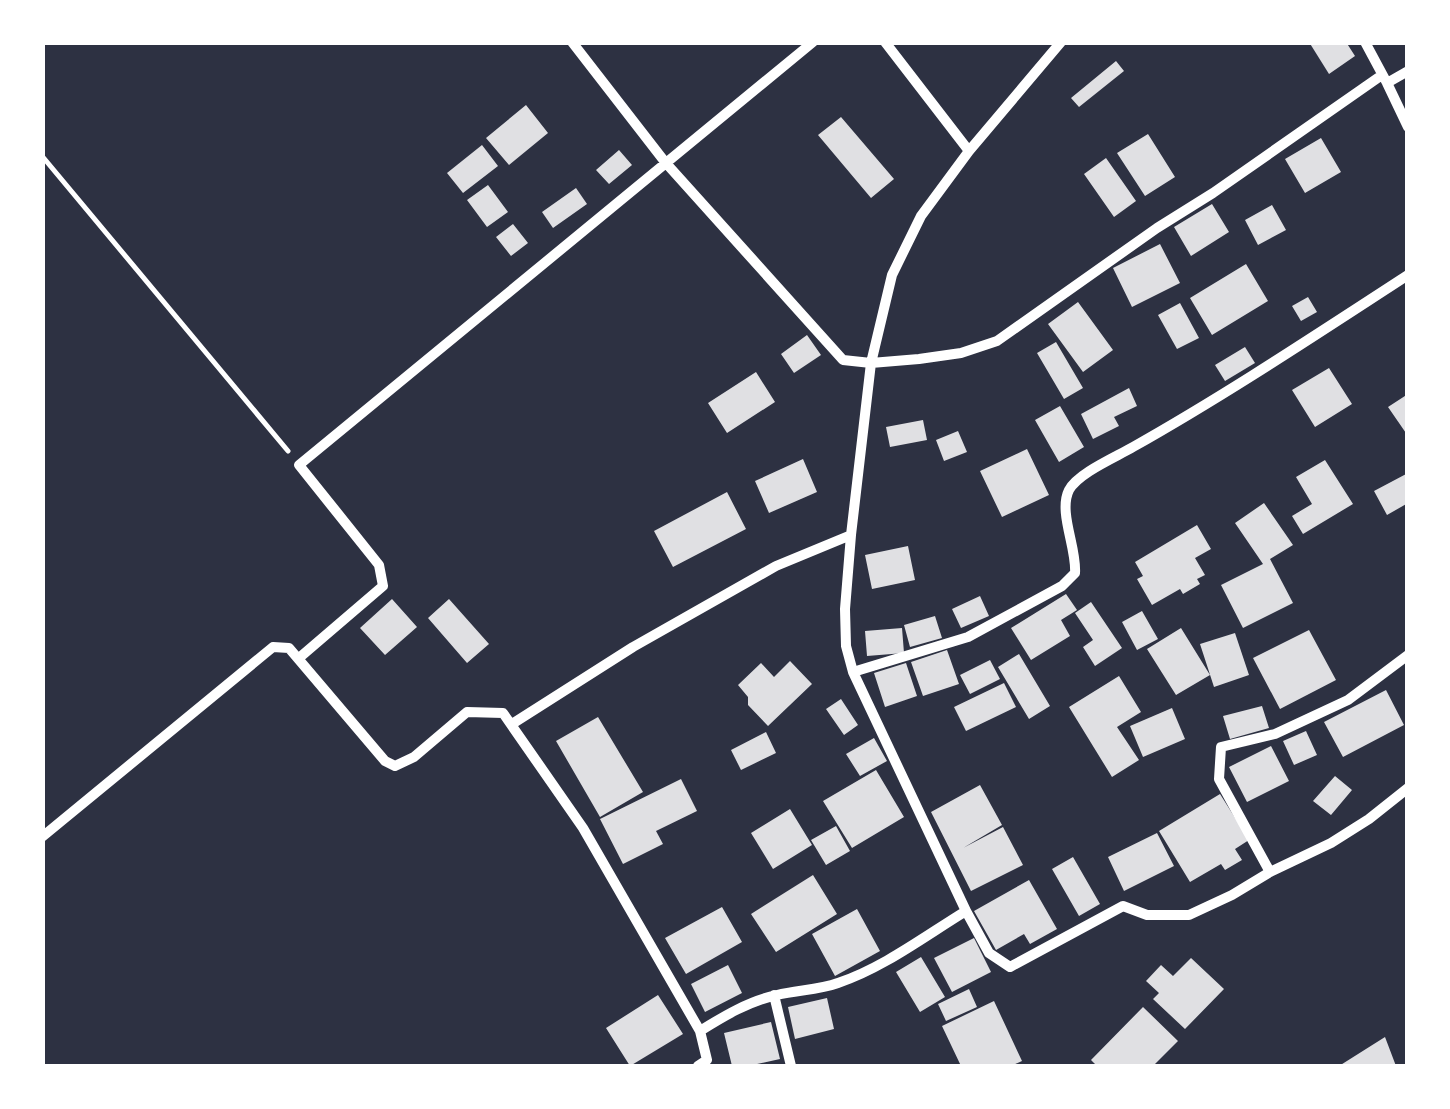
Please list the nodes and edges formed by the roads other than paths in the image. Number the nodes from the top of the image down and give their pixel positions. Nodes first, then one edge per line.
1 (572, 42) edge
2 (813, 42) edge
3 (885, 42) edge
4 (1061, 42) edge
5 (1365, 42) edge
6 (1408, 71) edge
7 (1384, 78) junction
8 (1408, 127) edge
9 (970, 151) junction
10 (665, 162) junction
11 (1408, 275) edge
12 (871, 362) junction
13 (851, 535) junction
14 (1408, 655) edge
15 (299, 658) junction
16 (853, 672) junction
17 (512, 724) junction
18 (1408, 788) edge
19 (42, 837) edge
20 (1270, 872) junction
21 (966, 911) junction
22 (774, 995) junction
23 (700, 1030) junction
24 (698, 1066) edge
25 (790, 1066) edge

1 - 10 street
2 - 10 street
3 - 9 street
4 - 9 street
5 - 7 street
6 - 7 street
7 - 8 street
7 - 12 street
9 - 12 street
10 - 12 street
10 - 15 street
11 - 16 street
12 - 13 street
13 - 16 street
13 - 17 street
14 - 20 street
15 - 17 street
15 - 19 street
16 - 21 street
17 - 23 street
18 - 20 street
20 - 21 street
21 - 22 street
22 - 23 street
22 - 25 street
23 - 24 street

